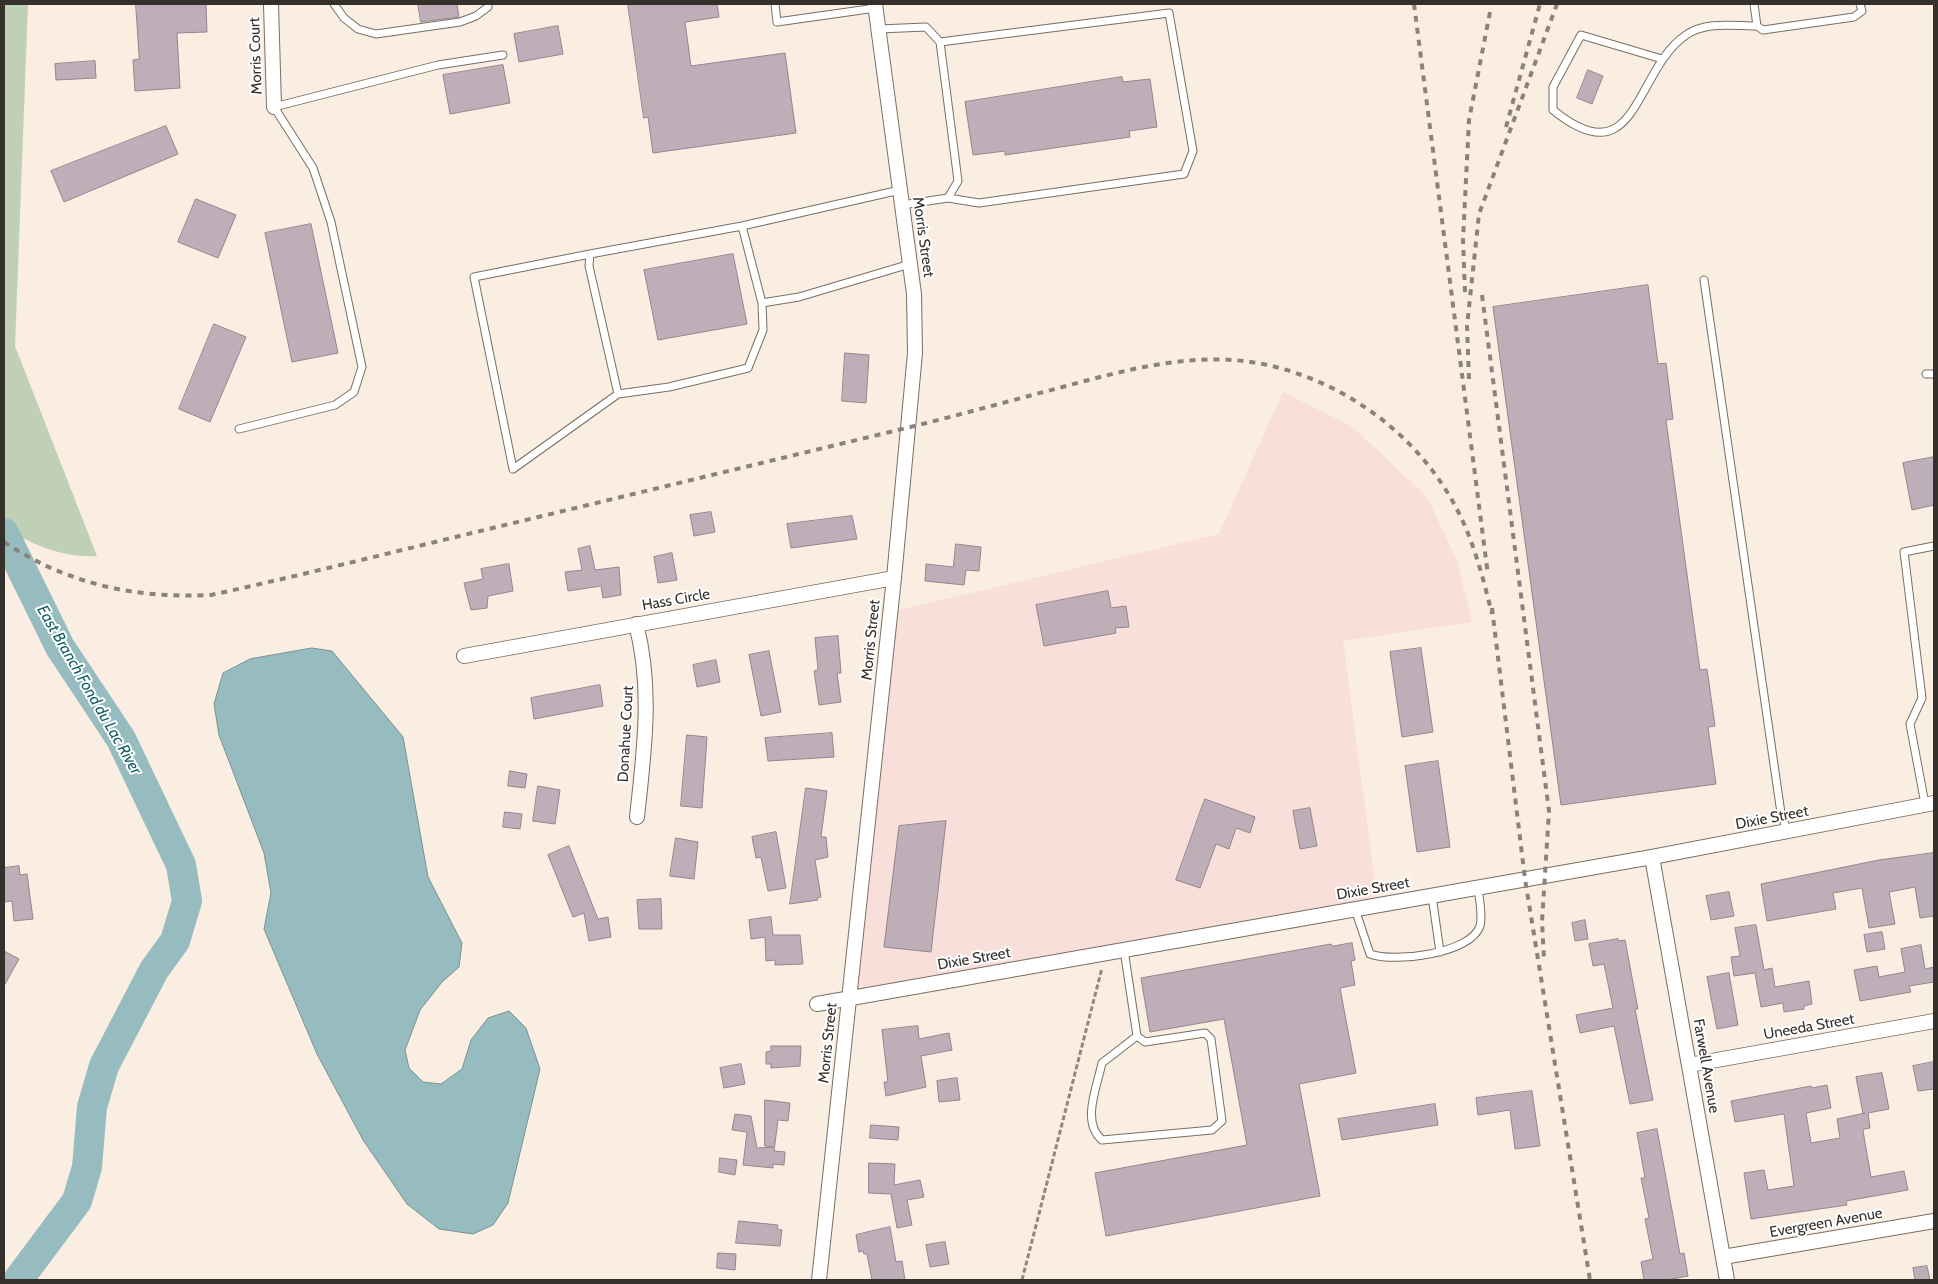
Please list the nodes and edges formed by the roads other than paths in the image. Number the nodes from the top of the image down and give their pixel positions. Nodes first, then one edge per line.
1 (271, 4) edge
2 (334, 4) edge
3 (488, 4) edge
4 (774, 4) edge
5 (1754, 4) edge
6 (1860, 4) edge
7 (876, 6) edge
8 (1757, 26) junction
9 (879, 29) junction
10 (940, 42) junction
11 (504, 55) dead end
12 (1662, 59) junction
13 (274, 107) junction
14 (900, 190) junction
15 (948, 198) junction
16 (902, 205) junction
17 (742, 226) junction
18 (590, 254) junction
19 (910, 264) junction
20 (1704, 280) dead end
21 (762, 304) junction
22 (1926, 374) dead end
23 (1934, 374) edge
24 (618, 394) junction
25 (239, 429) dead end
26 (1934, 546) edge
27 (894, 578) junction
28 (636, 624) junction
29 (464, 656) dead end
30 (1930, 804) edge
31 (637, 816) dead end
32 (1787, 831) junction
33 (1652, 857) junction
34 (1478, 887) junction
35 (1432, 896) junction
36 (1354, 909) junction
37 (1124, 949) junction
38 (1440, 952) junction
39 (849, 997) junction
40 (817, 1004) dead end
41 (1934, 1021) edge
42 (1137, 1036) junction
43 (1689, 1065) junction
44 (1934, 1221) edge
45 (1722, 1257) junction
46 (819, 1280) edge
47 (1727, 1280) edge

1 - 13 street, Morris Court
2 - 3 lane
4 - 7 lane
5 - 8 lane
6 - 8 lane
7 - 9 street, Morris Street
8 - 12 lane
9 - 10 lane
9 - 14 street, Morris Street
10 - 15 lane
10 - 15 lane
11 - 13 lane
12 - 12 lane
13 - 25 lane
14 - 16 street, Morris Street
14 - 17 lane
15 - 16 lane
16 - 19 street, Morris Street
17 - 18 lane
17 - 21 lane
18 - 24 lane
18 - 24 lane
19 - 21 lane
19 - 27 street, Morris Street
20 - 32 lane
21 - 24 lane
22 - 23 lane
26 - 30 lane
27 - 28 street, Hass Circle
27 - 39 street, Morris Street
28 - 29 street, Hass Circle
28 - 31 street, Donahue Court
30 - 32 street, Dixie Street
32 - 33 street, Dixie Street
33 - 34 street, Dixie Street
33 - 43 street, Farwell Avenue
34 - 35 street, Dixie Street
34 - 38 lane
35 - 36 street, Dixie Street
35 - 38 lane
36 - 37 street, Dixie Street
36 - 38 lane
37 - 39 street, Dixie Street
37 - 42 lane
39 - 40 street, Dixie Street
39 - 46 street, Morris Street
41 - 43 street, Uneeda Street
42 - 42 lane
43 - 45 street, Farwell Avenue
44 - 45 street, Evergreen Avenue
45 - 47 street, Farwell Avenue

